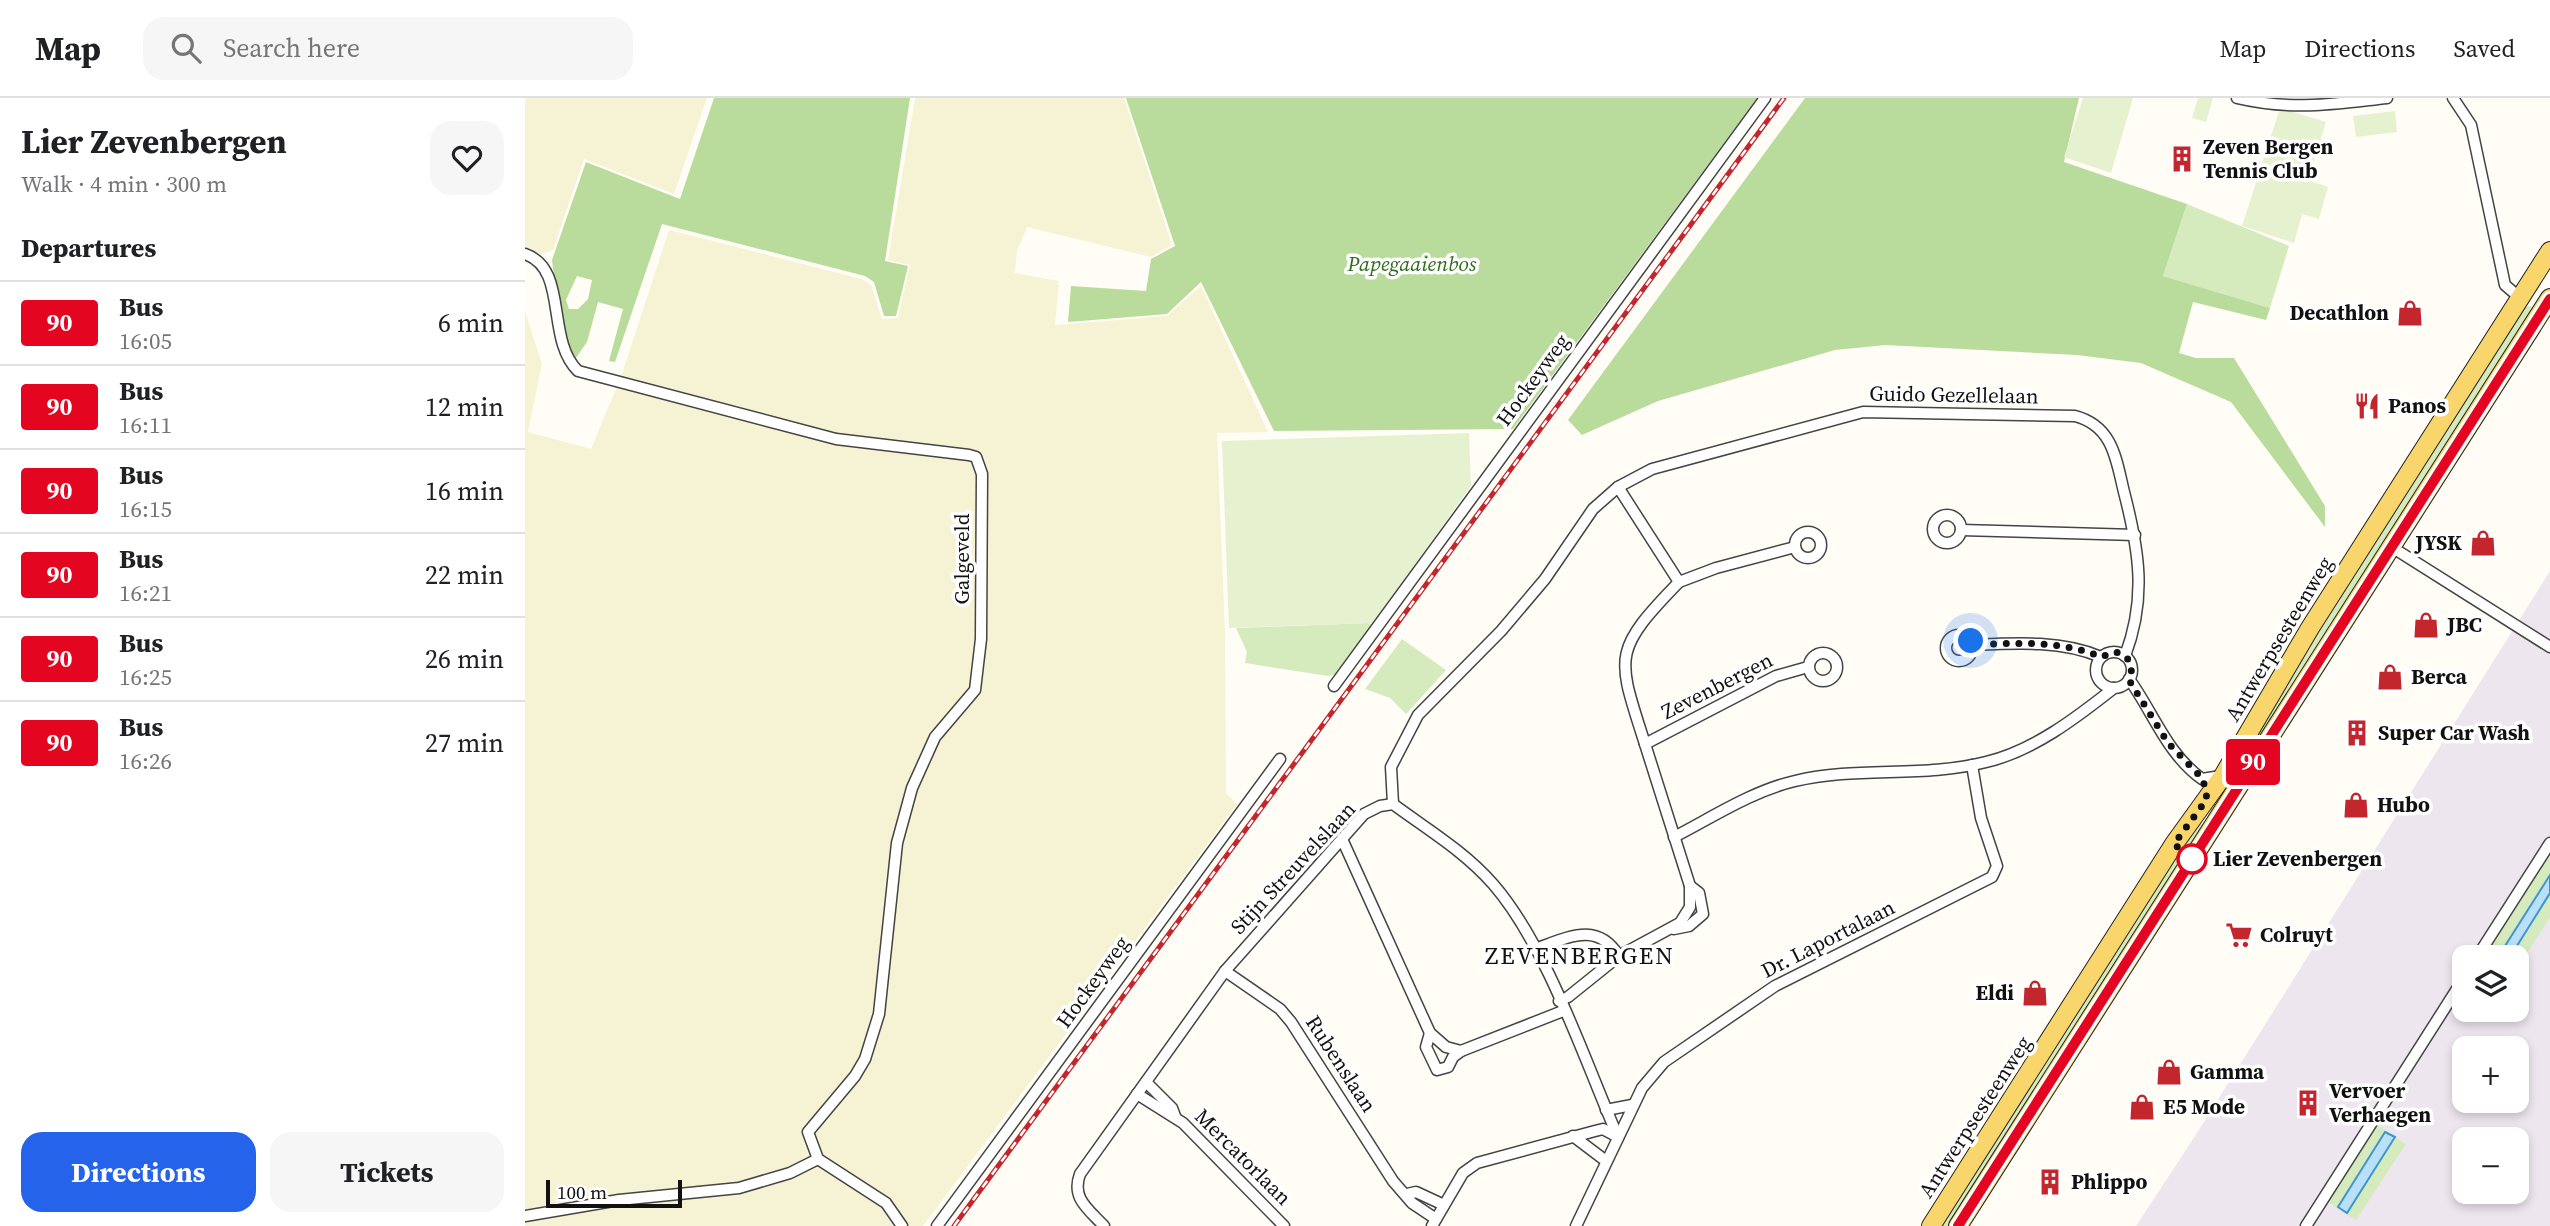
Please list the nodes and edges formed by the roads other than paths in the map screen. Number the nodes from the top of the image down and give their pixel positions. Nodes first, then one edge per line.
1 (1765, 98) edge
2 (2237, 98) edge
3 (2387, 98) edge
4 (2453, 98) edge
5 (2550, 251) edge
6 (525, 254) edge
7 (2521, 295) junction
8 (2550, 299) edge
9 (2537, 320) junction
10 (1618, 486) junction
11 (1961, 530) dead end
12 (2135, 535) junction
13 (2390, 545) junction
14 (1794, 547) dead end
15 (1679, 582) junction
16 (1973, 645) dead end
17 (2550, 647) edge
18 (2126, 656) junction
19 (2101, 657) junction
20 (1808, 667) dead end
21 (2129, 680) junction
22 (1334, 686) dead end
23 (2114, 688) junction
24 (1645, 744) junction
25 (1280, 759) dead end
26 (1972, 765) junction
27 (2223, 776) junction
28 (2203, 779) junction
29 (2207, 799) junction
30 (1393, 804) junction
31 (1674, 837) junction
32 (1342, 839) junction
33 (2550, 843) edge
34 (2485, 945) edge
35 (1535, 949) junction
36 (1619, 956) junction
37 (1226, 971) junction
38 (2452, 997) edge
39 (1561, 1006) junction
40 (1430, 1033) junction
41 (1461, 1051) junction
42 (1146, 1082) junction
43 (1137, 1094) junction
44 (1632, 1105) junction
45 (1606, 1110) junction
46 (1175, 1116) junction
47 (1573, 1136) junction
48 (1618, 1137) junction
49 (818, 1159) junction
50 (1606, 1161) junction
51 (1407, 1195) junction
52 (1444, 1205) junction
53 (525, 1216) edge
54 (1434, 1222) edge
55 (902, 1226) edge
56 (937, 1226) edge
57 (1104, 1226) edge
58 (1284, 1226) edge
59 (1576, 1226) edge
60 (1931, 1226) edge
61 (1958, 1226) edge
62 (2306, 1226) edge

1 - 22 street, Hockeyweg
2 - 3 street
4 - 7 street
5 - 7 main road, Antwerpsesteenweg
6 - 49 street, Galgeveld
7 - 9 main road
7 - 27 main road, Antwerpsesteenweg
8 - 9 main road, Antwerpsesteenweg
9 - 13 main road, Antwerpsesteenweg
10 - 12 street, Guido Gezellelaan
10 - 15 street
10 - 30 street
11 - 12 street
12 - 18 street, Guido Gezellelaan
13 - 17 street
13 - 61 main road, Antwerpsesteenweg
14 - 15 street, Zevenbergen
15 - 24 street, Zevenbergen
16 - 19 street
18 - 19 street
18 - 21 street, Guido Gezellelaan
19 - 23 street
20 - 24 street, Zevenbergen
21 - 23 street
21 - 28 street, Guido Gezellelaan
23 - 26 street
24 - 31 street, Zevenbergen
25 - 56 street, Hockeyweg
26 - 31 street
26 - 44 street, Dr. Laportalaan
27 - 28 street
27 - 29 main road, Antwerpsesteenweg
28 - 29 street
29 - 60 main road, Antwerpsesteenweg
30 - 32 street, Stijn Streuvelslaan
30 - 35 street
31 - 36 street, Zevenbergen
32 - 37 street, Stijn Streuvelslaan
32 - 40 street
33 - 34 street
35 - 36 street
35 - 39 street
36 - 39 street, Zevenbergen
37 - 42 street, Stijn Streuvelslaan
37 - 51 street, Rubenslaan
38 - 62 street
39 - 41 street, Zevenbergen
39 - 45 street
40 - 41 street
40 - 41 street, Zevenbergen
42 - 43 street, Stijn Streuvelslaan
42 - 46 street, Mercatorlaan
43 - 46 street, Mercatorlaan
43 - 57 street, Stijn Streuvelslaan
44 - 45 street
44 - 48 street, Dr. Laportalaan
45 - 48 street
46 - 58 street, Mercatorlaan
47 - 48 street
47 - 50 street
47 - 52 street
48 - 50 street, Dr. Laportalaan
49 - 53 street
49 - 55 street
50 - 59 street, Dr. Laportalaan
51 - 52 street
51 - 54 street, Rubenslaan
52 - 54 street

